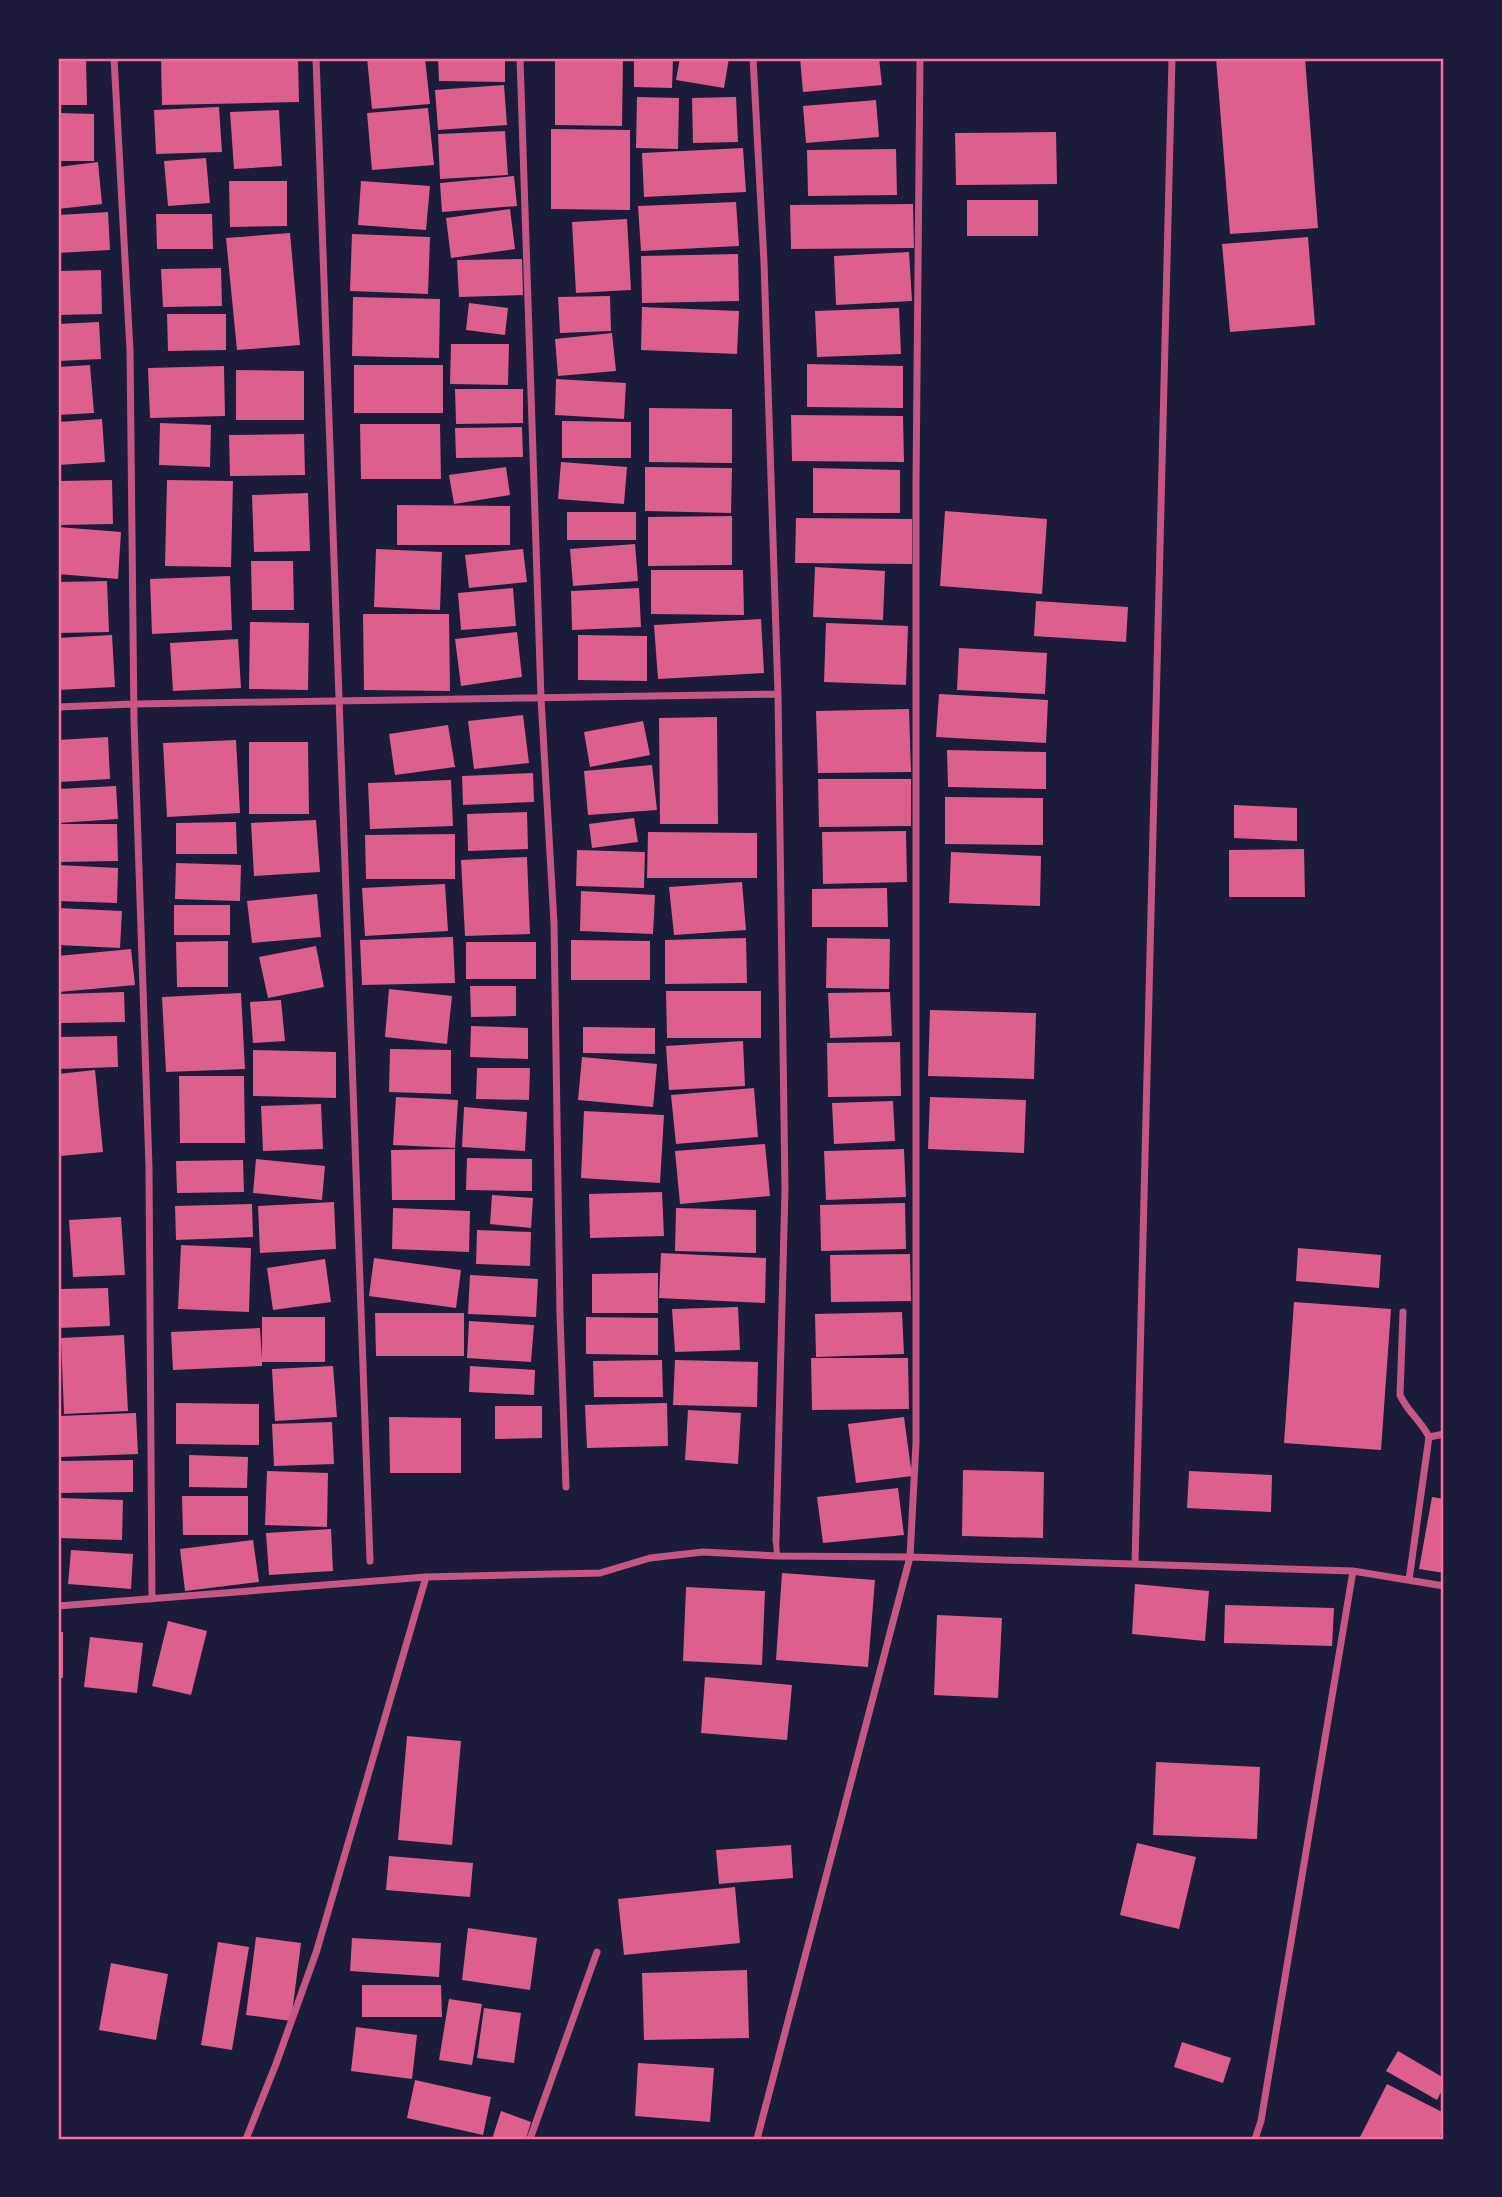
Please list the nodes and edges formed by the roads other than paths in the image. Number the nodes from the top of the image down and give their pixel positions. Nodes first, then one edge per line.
1 (114, 58) edge
2 (316, 58) edge
3 (520, 58) edge
4 (753, 58) edge
5 (920, 58) edge
6 (1172, 58) edge
7 (778, 694) junction
8 (541, 698) junction
9 (338, 701) junction
10 (134, 704) junction
11 (58, 707) edge
12 (1403, 1312) dead end
13 (1444, 1434) edge
14 (1429, 1437) junction
15 (566, 1487) dead end
16 (776, 1541) joint
17 (776, 1556) junction
18 (910, 1558) junction
19 (370, 1561) dead end
20 (1135, 1564) junction
21 (1353, 1571) junction
22 (426, 1577) junction
23 (1409, 1580) junction
24 (1444, 1586) edge
25 (152, 1599) junction
26 (58, 1606) edge
27 (319, 1944) dead end
28 (597, 1952) dead end
29 (316, 1953) junction
30 (246, 2139) edge
31 (530, 2139) edge
32 (757, 2139) edge
33 (1255, 2139) edge

1 - 10 street
2 - 9 street
3 - 8 street
4 - 7 street
5 - 18 street
6 - 20 street
7 - 8 street
7 - 16 street
8 - 9 street
8 - 15 street
9 - 10 street
9 - 19 street
10 - 11 street
10 - 25 street
12 - 14 street
13 - 14 street
14 - 23 street
16 - 17 street
17 - 18 street
17 - 22 street
18 - 20 street
18 - 32 street
20 - 21 street
21 - 23 street
21 - 33 street
22 - 25 street
22 - 29 street
23 - 24 street
25 - 26 street
27 - 29 street
28 - 31 street
29 - 30 street

